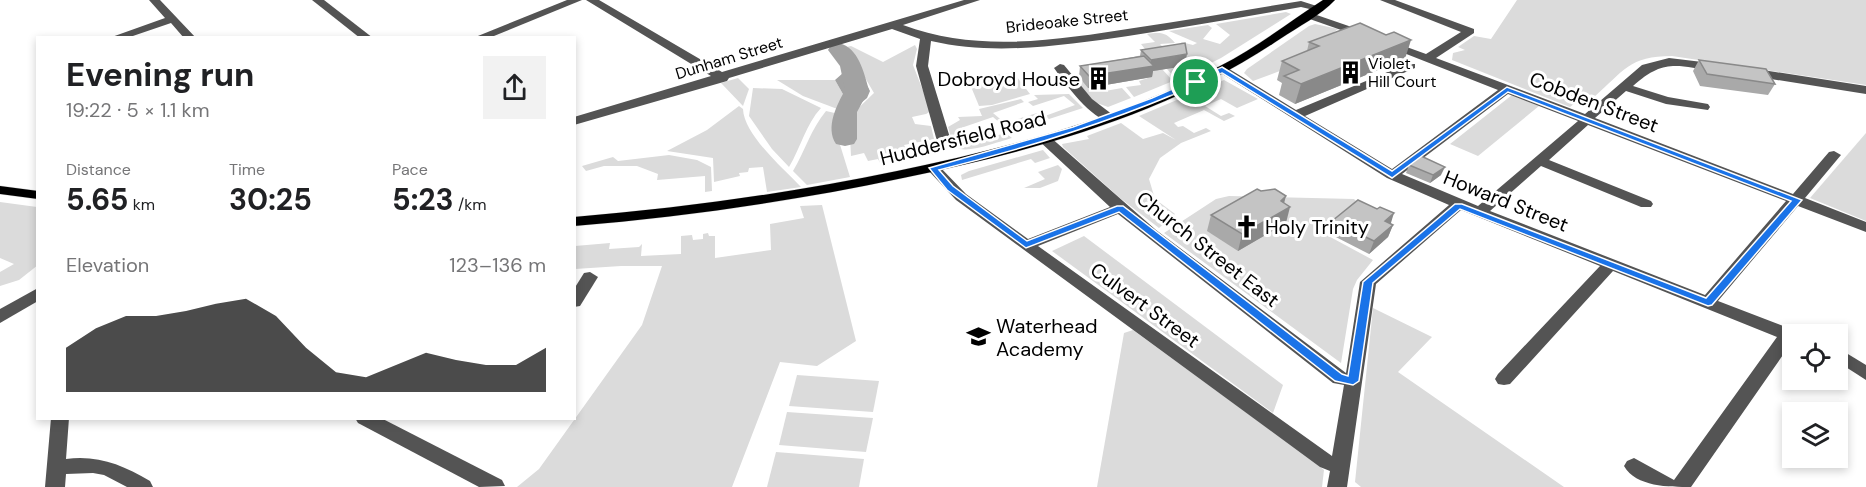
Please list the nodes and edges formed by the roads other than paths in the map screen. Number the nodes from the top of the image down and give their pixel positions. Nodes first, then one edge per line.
1 (154, 0) edge
2 (317, 0) edge
3 (577, 0) edge
4 (591, 0) edge
5 (975, 0) edge
6 (1385, 0) edge
7 (1323, 5) edge
8 (172, 19) junction
9 (892, 25) junction
10 (120, 36) edge
11 (189, 36) edge
12 (365, 36) edge
13 (483, 36) edge
14 (926, 38) junction
15 (1427, 58) junction
16 (1411, 66) dead end
17 (1060, 68) dead end
18 (1222, 69) junction
19 (723, 78) junction
20 (1625, 87) junction
21 (1507, 89) junction
22 (1866, 90) edge
23 (1704, 107) dead end
24 (1296, 115) junction
25 (1109, 118) junction
26 (576, 120) edge
27 (1587, 120) junction
28 (1044, 139) junction
29 (944, 141) dead end
30 (1834, 155) dead end
31 (1540, 160) junction
32 (933, 168) junction
33 (1392, 175) junction
34 (0, 190) edge
35 (36, 195) edge
36 (1797, 200) junction
37 (1646, 204) dead end
38 (1458, 206) junction
39 (1120, 208) junction
40 (1479, 213) junction
41 (576, 222) edge
42 (1866, 227) edge
43 (1026, 245) junction
44 (1610, 265) junction
45 (590, 277) dead end
46 (36, 294) edge
47 (576, 300) edge
48 (1708, 302) junction
49 (0, 317) edge
50 (1782, 332) edge
51 (1782, 346) edge
52 (1848, 361) edge
53 (1866, 374) edge
54 (1504, 379) dead end
55 (1353, 381) junction
56 (60, 420) edge
57 (368, 420) edge
58 (1634, 466) dead end
59 (1340, 467) junction
60 (56, 478) edge
61 (495, 486) edge
62 (143, 487) edge
63 (1337, 487) edge
64 (1670, 487) edge
65 (1680, 487) edge

1 - 8 street
2 - 12 street
3 - 13 street
4 - 19 street
5 - 9 street, Dunham Street
6 - 15 street
7 - 14 street, Brideoake Street
7 - 15 street, Cobden Street
7 - 18 main road, Huddersfield Road
8 - 10 street
8 - 11 street
9 - 14 street, Brideoake Street
9 - 19 street, Dunham Street
14 - 29 street
15 - 21 street, Cobden Street
16 - 24 street
17 - 25 street
18 - 24 street, Howard Street
18 - 25 main road, Huddersfield Road
19 - 26 street, Dunham Street
20 - 22 street
20 - 23 street
20 - 27 street
21 - 27 street, Cobden Street
21 - 33 street
24 - 33 street, Howard Street
25 - 28 main road, Huddersfield Road
27 - 31 street
27 - 36 street, Cobden Street
28 - 32 main road, Huddersfield Road
28 - 39 street, Church Street East
30 - 36 street
31 - 37 street
31 - 40 street
32 - 41 main road, Huddersfield Road
32 - 43 street, Culvert Street
33 - 38 street, Howard Street
34 - 35 main road
36 - 42 street, Cobden Street
36 - 48 street
38 - 40 street, Howard Street
38 - 55 street
39 - 43 street
39 - 55 street, Church Street East
40 - 44 street, Howard Street
43 - 59 street, Culvert Street
44 - 48 street, Howard Street
44 - 54 street
45 - 47 street
46 - 49 street
48 - 50 street, Howard Street
51 - 65 street
52 - 53 street
55 - 59 street
56 - 60 street
57 - 61 street
58 - 64 street
59 - 63 street
60 - 62 street

